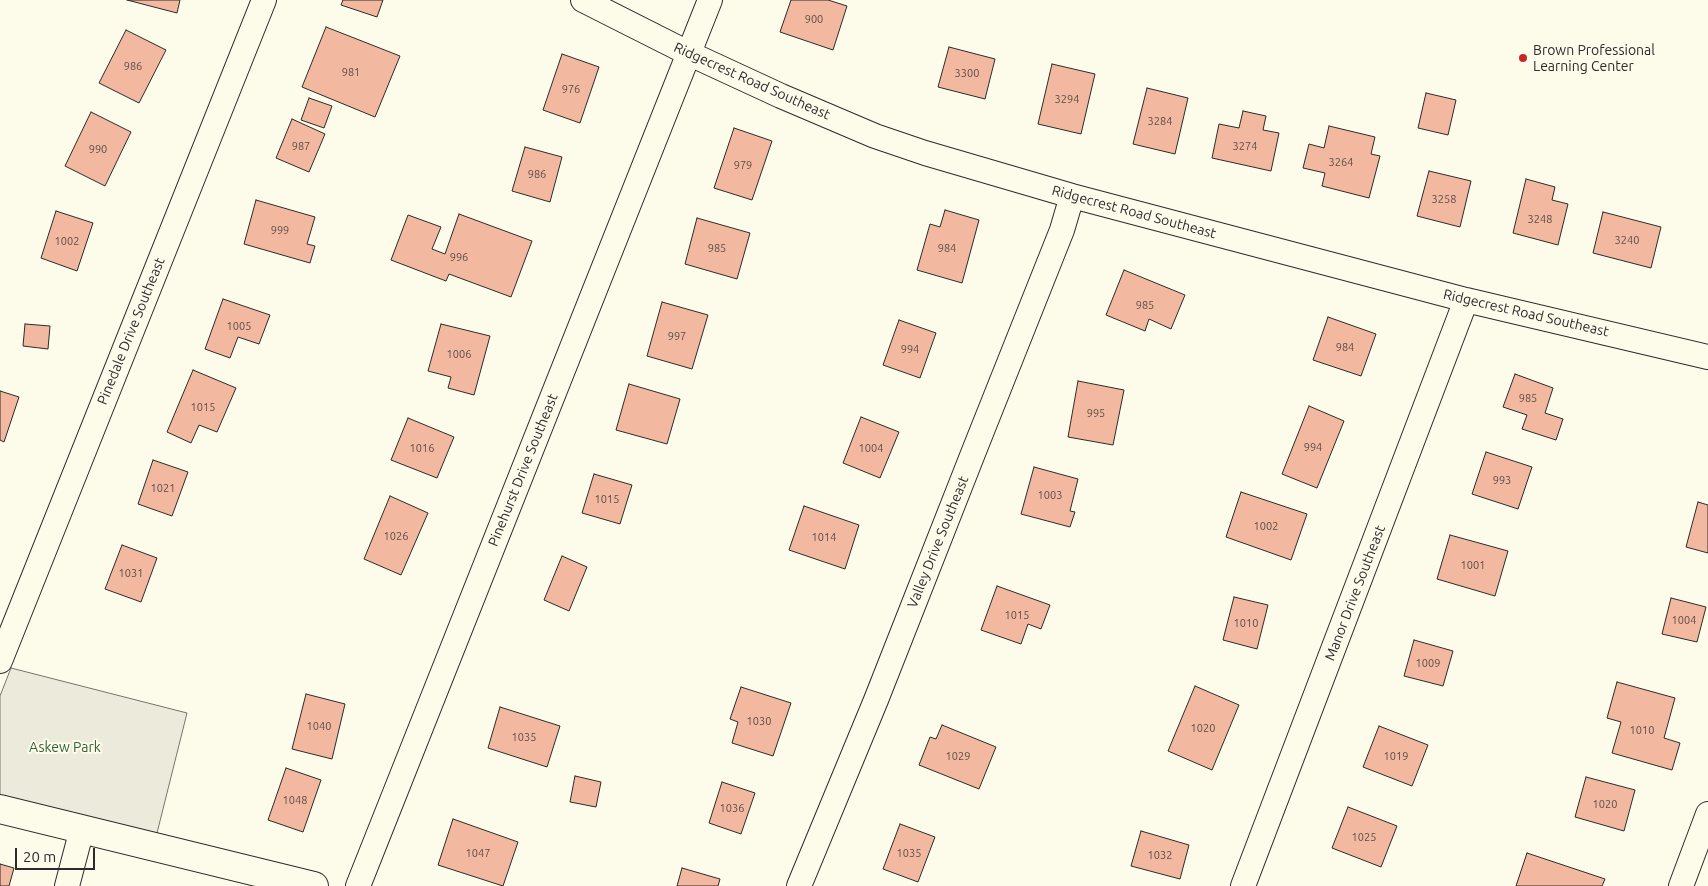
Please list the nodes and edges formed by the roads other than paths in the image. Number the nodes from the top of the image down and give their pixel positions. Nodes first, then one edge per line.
1 (264, 0) edge
2 (583, 0) edge
3 (710, 0) edge
4 (688, 53) junction
5 (1072, 196) junction
6 (1466, 300) junction
7 (1708, 358) edge
8 (0, 662) edge
9 (0, 809) edge
10 (1708, 814) edge
11 (82, 829) junction
12 (67, 886) edge
13 (314, 886) edge
14 (358, 886) edge
15 (799, 886) edge
16 (1243, 886) edge
17 (1681, 886) edge

1 - 8 street, Pinedale Drive Southeast
2 - 4 street, Ridgecrest Road Southeast
3 - 4 street, Pinehurst Drive Southeast
4 - 5 street, Ridgecrest Road Southeast
4 - 14 street, Pinehurst Drive Southeast
5 - 6 street, Ridgecrest Road Southeast
5 - 15 street, Valley Drive Southeast
6 - 7 street, Ridgecrest Road Southeast
6 - 16 street, Manor Drive Southeast
9 - 11 street
10 - 17 street
11 - 12 street
11 - 13 street

